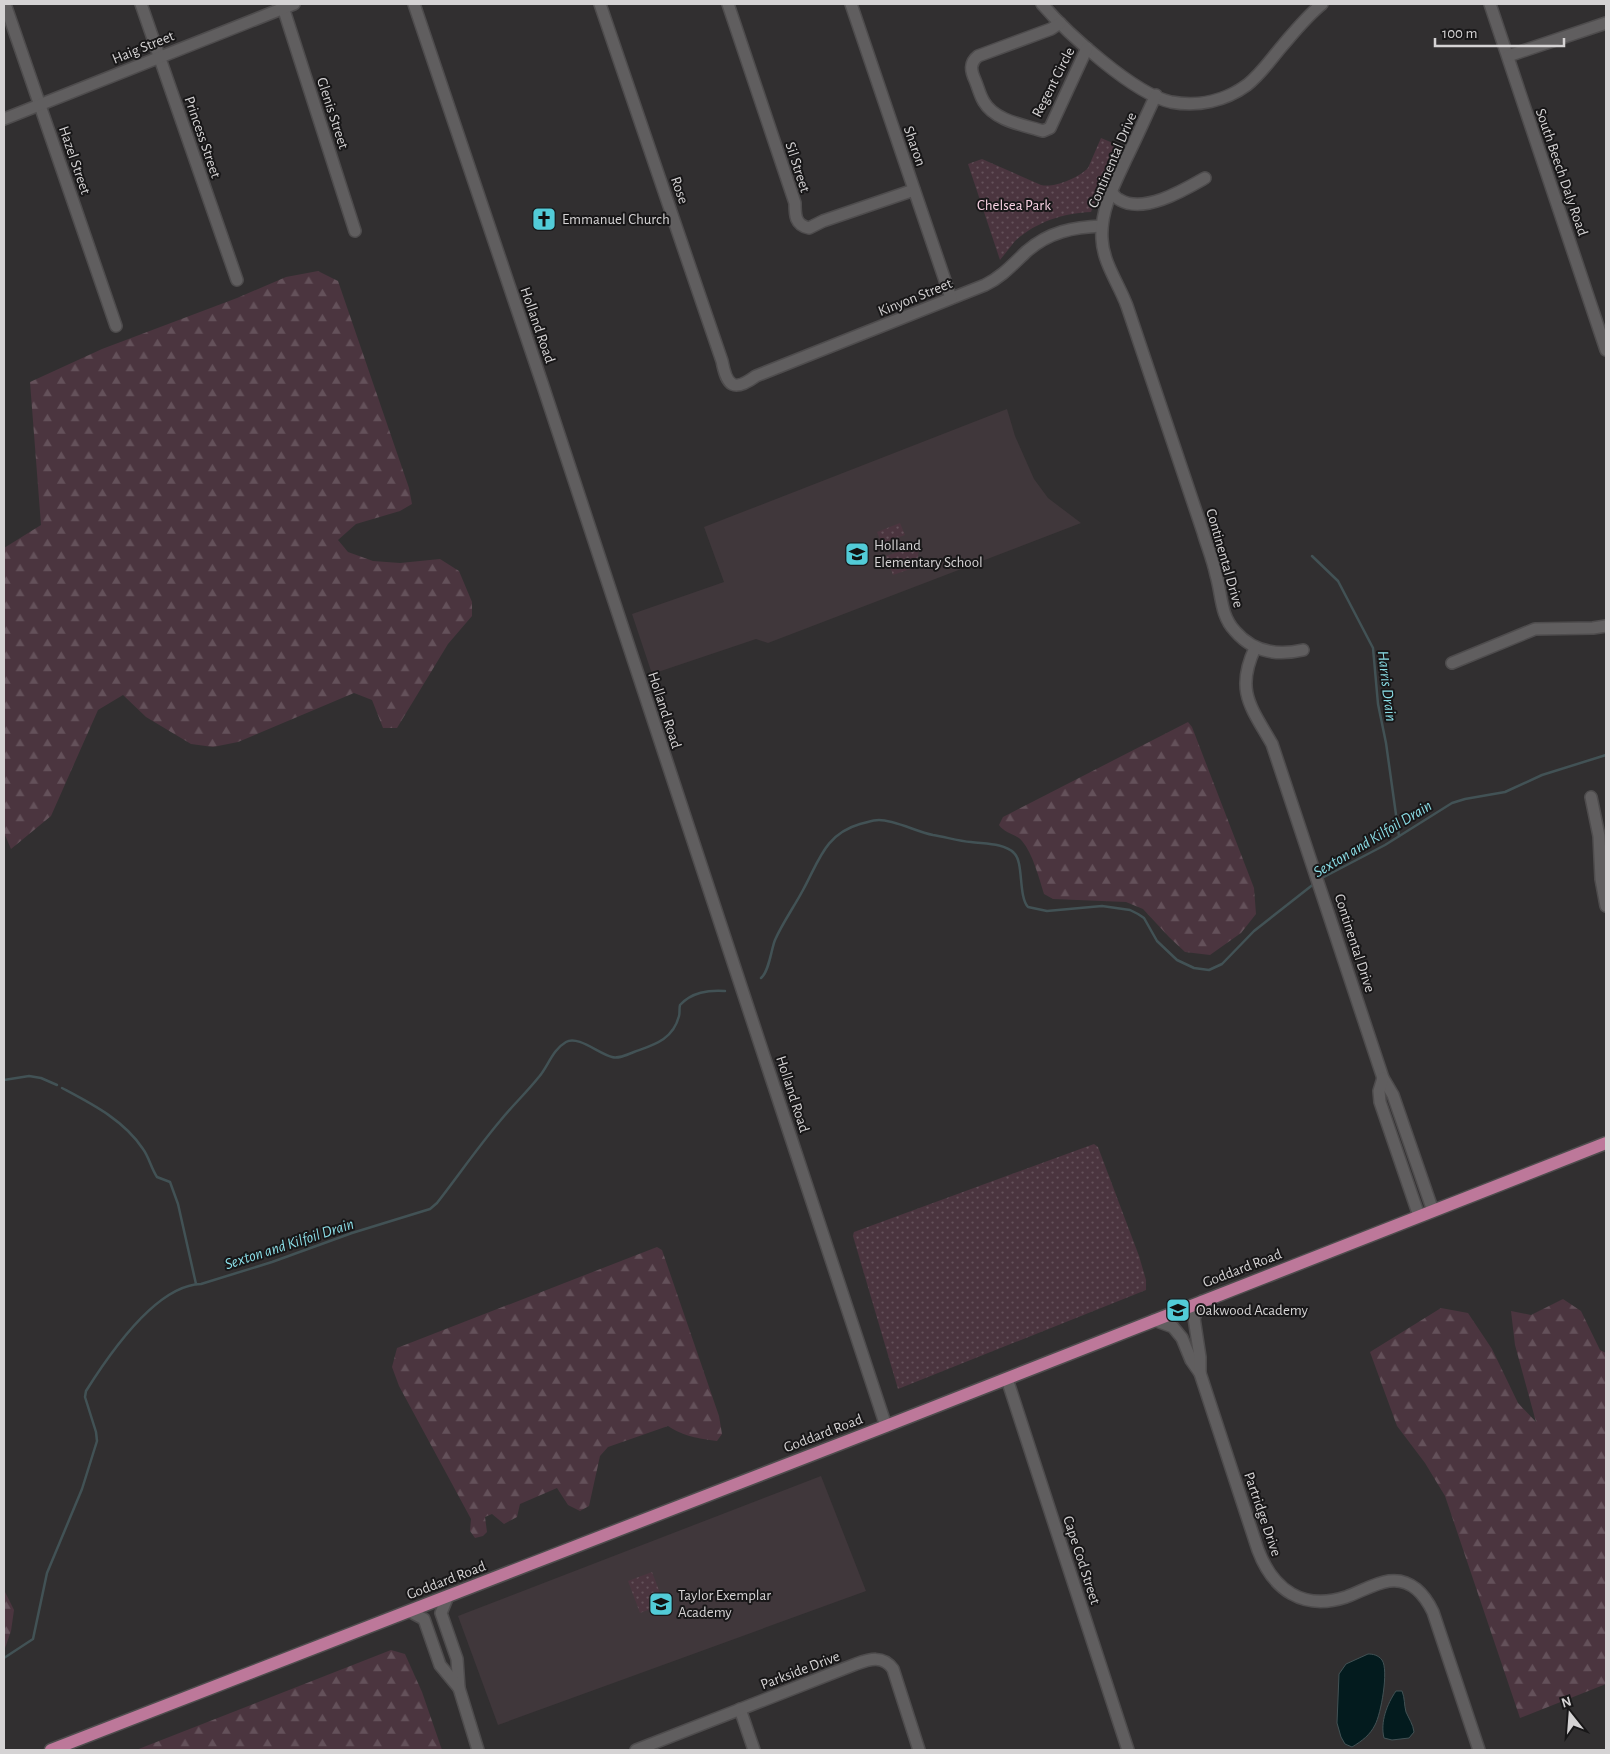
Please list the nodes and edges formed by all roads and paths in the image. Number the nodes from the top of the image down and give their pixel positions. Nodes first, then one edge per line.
1 (5, 4) edge
2 (142, 4) edge
3 (414, 4) edge
4 (600, 4) edge
5 (728, 4) edge
6 (851, 4) edge
7 (1042, 4) edge
8 (1322, 4) edge
9 (1490, 4) edge
10 (286, 5) edge
11 (1060, 23) junction
12 (1606, 23) edge
13 (1087, 48) junction
14 (160, 56) junction
15 (1508, 56) junction
16 (1156, 95) junction
17 (40, 105) junction
18 (4, 119) edge
19 (1205, 178) dead end
20 (914, 190) junction
21 (1111, 192) junction
22 (1102, 226) junction
23 (355, 231) dead end
24 (237, 280) dead end
25 (951, 298) junction
26 (116, 326) dead end
27 (1606, 350) edge
28 (732, 384) joint
29 (1606, 626) edge
30 (1255, 648) junction
31 (1303, 650) dead end
32 (1452, 663) dead end
33 (1591, 797) dead end
34 (1606, 906) edge
35 (1383, 1078) junction
36 (1606, 1143) edge
37 (1433, 1211) junction
38 (1419, 1216) junction
39 (1202, 1301) junction
40 (1154, 1320) junction
41 (1200, 1373) junction
42 (1006, 1379) junction
43 (886, 1426) junction
44 (448, 1596) junction
45 (409, 1611) junction
46 (459, 1688) junction
47 (740, 1709) junction
48 (50, 1750) edge
49 (478, 1750) edge
50 (636, 1750) edge
51 (754, 1750) edge
52 (919, 1750) edge
53 (1128, 1750) edge
54 (1478, 1750) edge

1 - 17 street, Hazel Street
2 - 14 street, Princess Street
3 - 43 street, Holland Road
4 - 28 street, Rose
5 - 20 street, Sil Street
6 - 20 street, Sharon
7 - 11 street
8 - 16 street
9 - 15 street, South Beech Daly Road
10 - 14 street, Haig Street
10 - 23 street, Glenis Street
11 - 13 street
11 - 13 street, Regent Circle
12 - 15 street
13 - 16 street
14 - 17 street, Haig Street
14 - 24 street, Princess Street
15 - 27 street, South Beech Daly Road
16 - 21 street, Continental Drive
17 - 18 street, Haig Street
17 - 26 street, Hazel Street
19 - 21 street
20 - 25 street, Sharon
21 - 22 street, Continental Drive
22 - 25 street, Kinyon Street
22 - 30 street, Continental Drive
25 - 28 street, Kinyon Street
29 - 32 street
30 - 31 street
30 - 35 street, Continental Drive
33 - 34 street
35 - 37 street, Continental Drive
35 - 38 street, Continental Drive
36 - 37 main road, Goddard Road
37 - 38 main road, Goddard Road
38 - 39 main road, Goddard Road
39 - 40 main road, Goddard Road
39 - 41 street
40 - 41 street
40 - 42 main road, Goddard Road
41 - 54 street, Partridge Drive
42 - 43 main road, Goddard Road
42 - 53 street, Cape Cod Street
43 - 44 main road, Goddard Road
44 - 45 main road, Goddard Road
44 - 46 street
45 - 46 street
45 - 48 main road, Goddard Road
46 - 49 street
47 - 50 street, Parkside Drive
47 - 51 street
47 - 52 street, Parkside Drive

